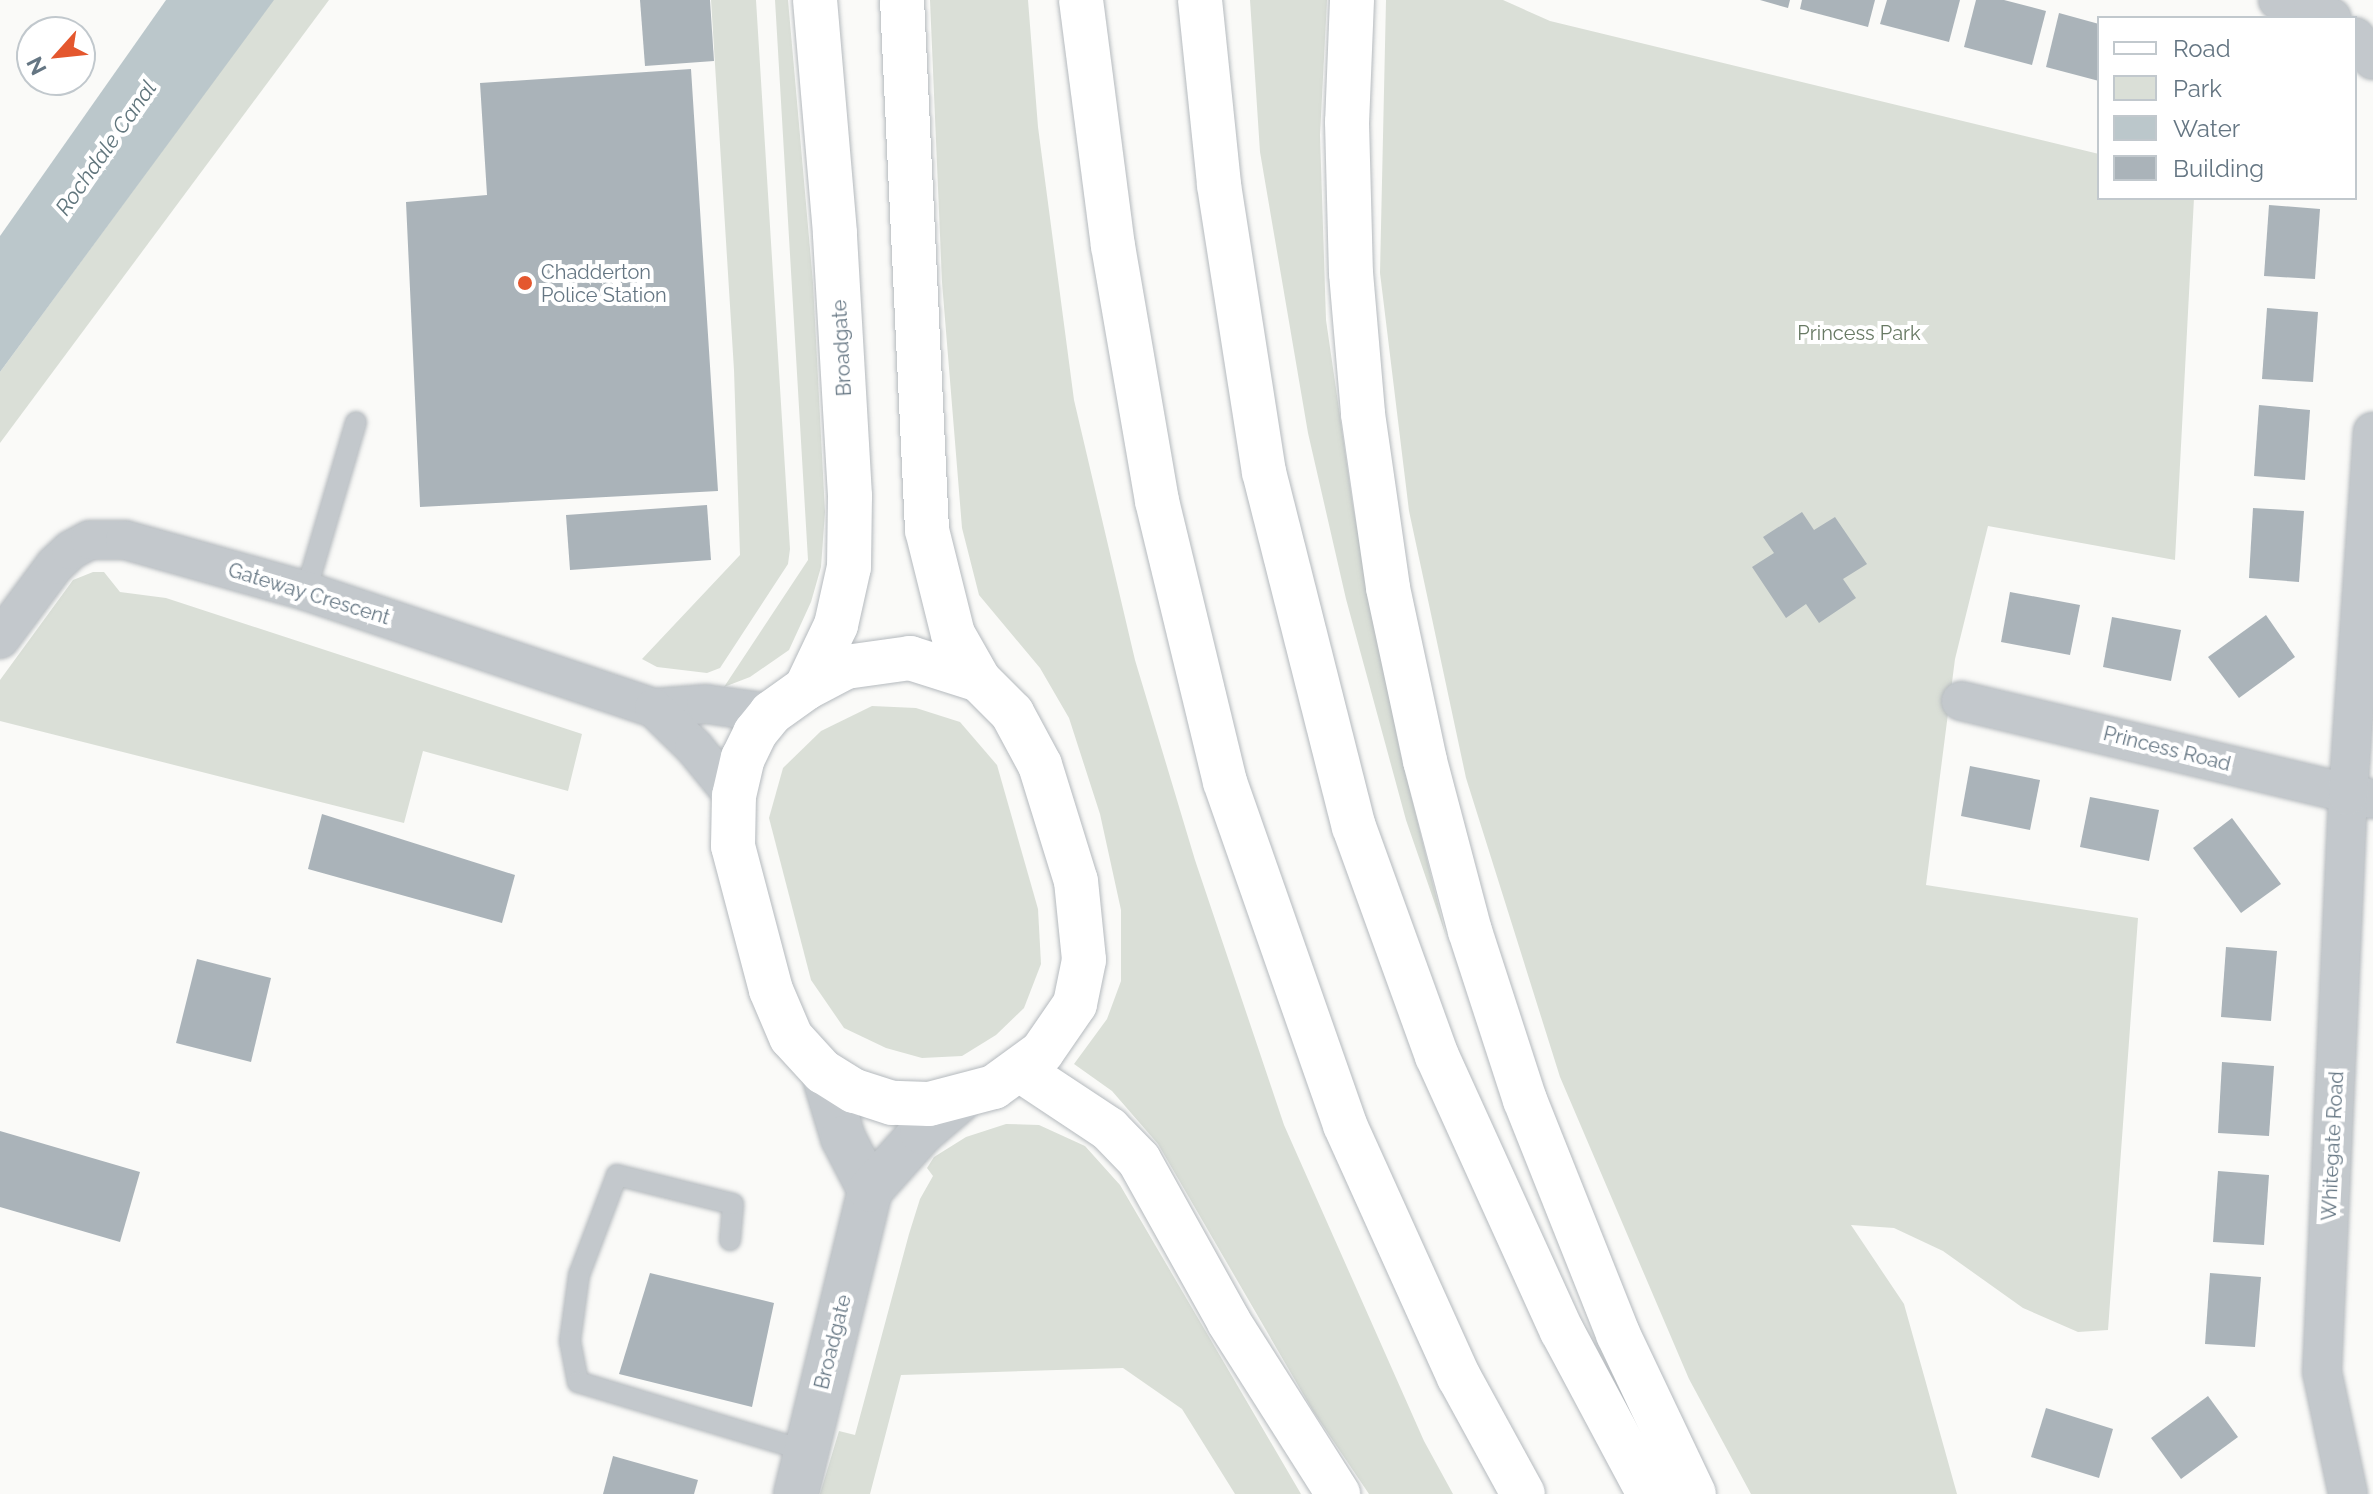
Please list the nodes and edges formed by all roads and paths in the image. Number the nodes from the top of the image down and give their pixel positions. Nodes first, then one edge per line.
1 (815, 0) edge
2 (902, 0) edge
3 (1081, 0) edge
4 (1200, 0) edge
5 (1352, 0) edge
6 (2278, 0) edge
7 (2328, 16) edge
8 (2357, 40) edge
9 (2373, 60) edge
10 (356, 422) dead end
11 (2373, 432) edge
12 (306, 591) junction
13 (0, 639) edge
14 (979, 680) junction
15 (806, 688) junction
16 (1961, 701) dead end
17 (654, 708) junction
18 (771, 713) junction
19 (734, 796) junction
20 (2361, 798) edge
21 (1020, 1070) junction
22 (823, 1072) junction
23 (963, 1097) junction
24 (870, 1190) junction
25 (730, 1240) dead end
26 (807, 1451) junction
27 (796, 1494) edge
28 (1338, 1494) edge
29 (1523, 1494) edge
30 (1649, 1494) edge
31 (1694, 1494) edge
32 (2348, 1494) edge

1 - 15 main road, Broadgate
2 - 14 main road, Broadgate
3 - 29 main road
4 - 30 main road
5 - 31 main road
6 - 7 street
8 - 9 street
10 - 12 lane
11 - 20 street, Whitegate Road
12 - 13 street, Gateway Crescent
12 - 17 street, Gateway Crescent
14 - 15 main road, Broadgate
14 - 21 main road, Broadgate
15 - 18 main road, Broadgate
16 - 20 street, Princess Road
17 - 18 street, Gateway Crescent
17 - 19 street, Gateway Crescent
18 - 19 main road, Broadgate
19 - 22 main road, Broadgate
20 - 32 street, Whitegate Road
21 - 23 main road, Broadgate
21 - 28 main road
22 - 23 main road, Broadgate
22 - 24 street, Broadgate
23 - 24 street, Broadgate
24 - 26 street, Broadgate
25 - 26 lane
26 - 27 street, Broadgate

